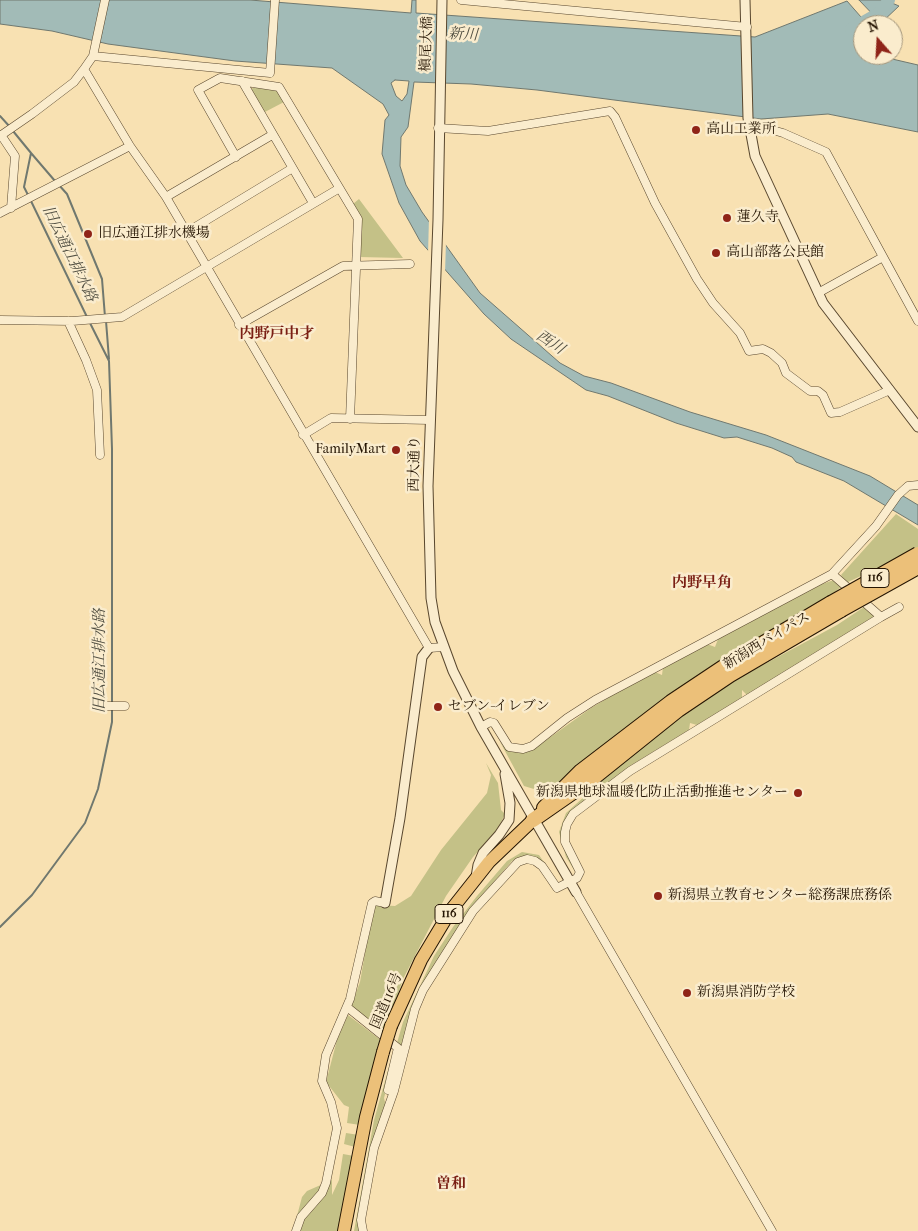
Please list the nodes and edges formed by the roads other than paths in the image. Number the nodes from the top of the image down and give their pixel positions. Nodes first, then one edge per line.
1 (105, 0) edge
2 (275, 0) edge
3 (461, 0) edge
4 (745, 0) edge
5 (442, 2) edge
6 (747, 27) junction
7 (93, 56) junction
8 (84, 69) junction
9 (242, 82) junction
10 (439, 85) joint
11 (748, 120) junction
12 (438, 128) junction
13 (3, 134) edge
14 (272, 135) junction
15 (130, 146) junction
16 (236, 157) junction
17 (291, 169) junction
18 (338, 188) junction
19 (166, 197) junction
20 (313, 203) junction
21 (11, 208) junction
22 (0, 213) edge
23 (187, 232) junction
24 (884, 257) junction
25 (410, 264) dead end
26 (356, 265) junction
27 (205, 266) junction
28 (818, 293) junction
29 (0, 320) edge
30 (70, 321) junction
31 (918, 321) edge
32 (239, 325) junction
33 (890, 390) junction
34 (350, 418) junction
35 (430, 420) junction
36 (918, 427) edge
37 (303, 435) junction
38 (100, 455) dead end
39 (918, 485) edge
40 (918, 554) edge
41 (918, 567) edge
42 (832, 574) junction
43 (836, 606) junction
44 (899, 607) dead end
45 (882, 617) junction
46 (444, 647) junction
47 (429, 648) junction
48 (100, 706) dead end
49 (126, 706) dead end
50 (481, 727) junction
51 (505, 770) junction
52 (533, 820) junction
53 (476, 877) junction
54 (570, 883) junction
55 (576, 892) joint
56 (385, 903) joint
57 (347, 1007) junction
58 (394, 1091) junction
59 (296, 1231) edge
60 (344, 1231) edge
61 (363, 1231) edge
62 (772, 1231) edge

1 - 7 street
2 - 7 street
3 - 6 street
4 - 6 street
5 - 10 street, 槇尾大橋
6 - 11 street
7 - 8 street
8 - 13 street
8 - 15 street
9 - 14 street
9 - 16 street
9 - 18 street
10 - 12 street, 西大通り
11 - 24 street
11 - 28 street
12 - 33 street
12 - 35 street, 西大通り
13 - 21 street
14 - 16 street
14 - 17 street
15 - 19 street
15 - 21 street
16 - 19 street
17 - 20 street
17 - 23 street
18 - 20 street
18 - 26 street
19 - 23 street
20 - 27 street
21 - 22 street
23 - 27 street
24 - 28 street
24 - 31 street
25 - 26 street
26 - 32 street
26 - 34 street
27 - 30 street
27 - 32 street
28 - 33 street
29 - 30 street
30 - 38 street
32 - 37 street
33 - 36 street
34 - 35 street
34 - 37 street
35 - 46 street, 西大通り
37 - 47 street
39 - 42 street
40 - 43 highway, 新潟西バイパス / 116, bridge
41 - 43 highway, 新潟西バイパス / 116, bridge
42 - 45 street
42 - 50 street
43 - 52 highway, 新潟西バイパス / 116
44 - 45 street
45 - 54 street
46 - 47 street
46 - 50 street, 西大通り
47 - 56 street
48 - 49 street
50 - 51 street, 西大通り
51 - 52 street, 西大通り
51 - 53 street
52 - 53 highway, 国道116号 / 116
52 - 54 street, 西大通り
53 - 60 highway, 国道116号 / 116, bridge
54 - 55 street, 西大通り
54 - 58 street
55 - 62 street
56 - 57 street
57 - 58 street
57 - 59 street
58 - 61 street

